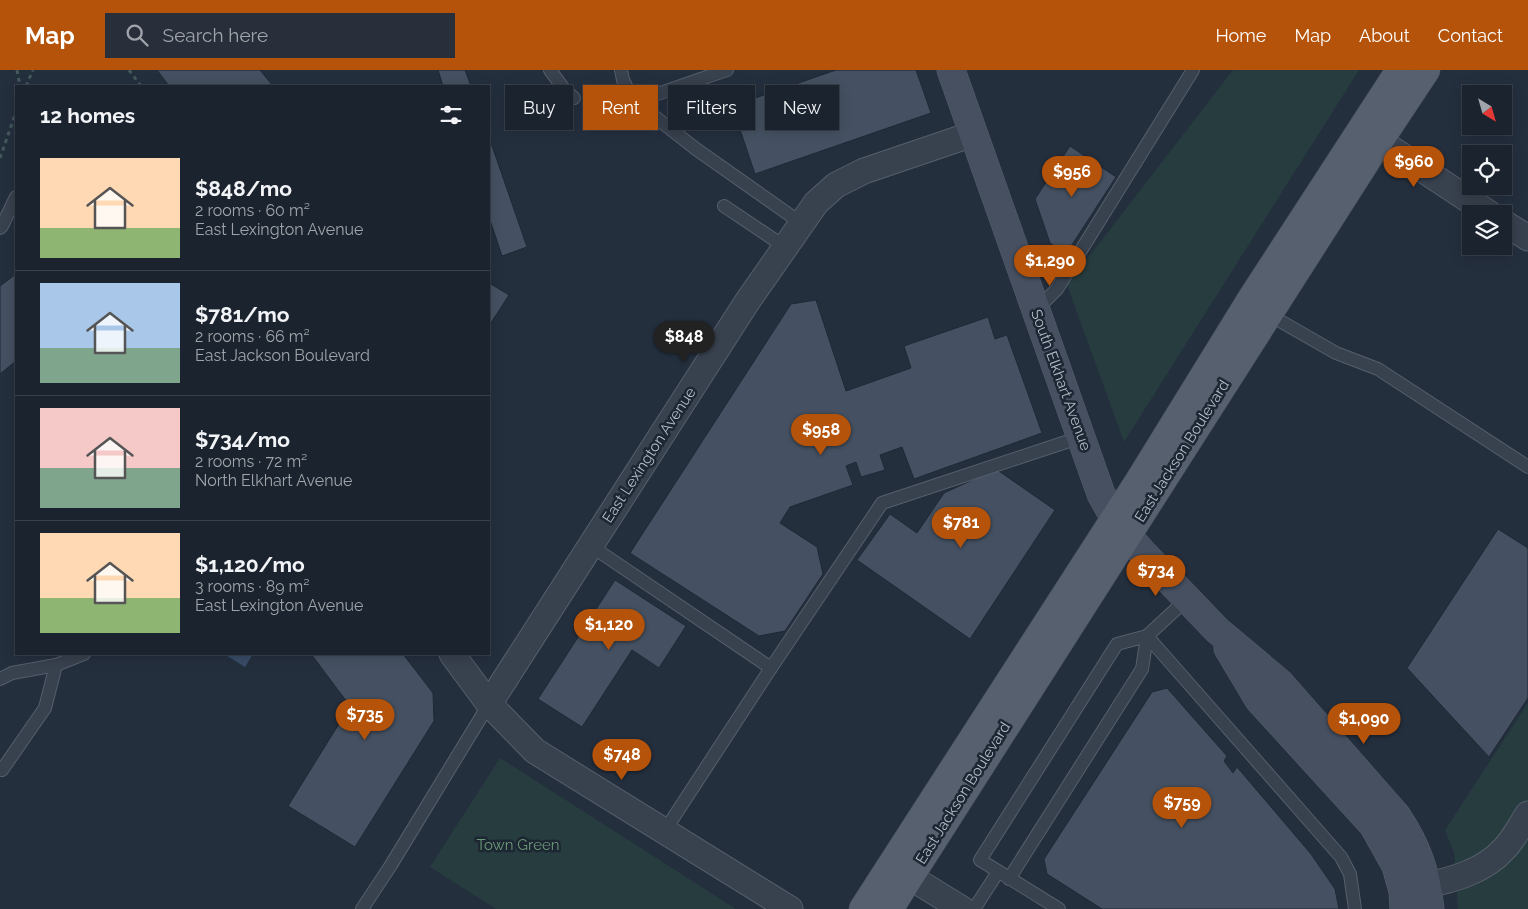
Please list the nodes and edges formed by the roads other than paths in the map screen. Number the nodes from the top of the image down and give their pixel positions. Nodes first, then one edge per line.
1 (550, 70) edge
2 (621, 70) edge
3 (727, 70) edge
4 (951, 70) edge
5 (1193, 70) edge
6 (1400, 70) edge
7 (1426, 70) edge
8 (626, 85) edge
9 (658, 94) edge
10 (574, 98) dead end
11 (658, 118) edge
12 (973, 134) junction
13 (1370, 135) junction
14 (15, 199) edge
15 (1476, 205) edge
16 (724, 206) dead end
17 (15, 223) edge
18 (801, 223) junction
19 (1, 227) edge
20 (1512, 228) edge
21 (1528, 238) edge
22 (785, 247) junction
23 (1036, 310) junction
24 (1268, 314) junction
25 (1081, 437) junction
26 (1528, 467) edge
27 (1122, 527) junction
28 (591, 546) junction
29 (1187, 599) junction
30 (1147, 636) junction
31 (81, 655) edge
32 (453, 655) edge
33 (56, 665) junction
34 (771, 668) junction
35 (0, 679) edge
36 (489, 704) junction
37 (2, 770) dead end
38 (1528, 814) edge
39 (664, 832) junction
40 (1004, 875) junction
41 (910, 877) junction
42 (1416, 899) edge
43 (362, 909) edge
44 (790, 909) edge
45 (863, 909) edge
46 (889, 909) edge
47 (962, 909) edge
48 (974, 909) edge
49 (1059, 909) edge
50 (1355, 909) edge

1 - 10 lane
2 - 8 lane
3 - 9 lane
4 - 12 main road, South Elkhart Avenue
5 - 23 lane
6 - 13 main road, East Jackson Boulevard
7 - 13 main road, East Jackson Boulevard
11 - 18 lane
12 - 18 street, East Lexington Avenue
12 - 23 main road, South Elkhart Avenue
13 - 15 street
13 - 24 main road, East Jackson Boulevard
13 - 27 main road, East Jackson Boulevard
14 - 19 lane
16 - 22 lane
17 - 19 lane
18 - 22 street, East Lexington Avenue
20 - 21 street
22 - 28 street, East Lexington Avenue
23 - 25 main road, South Elkhart Avenue
24 - 26 lane
24 - 27 main road, East Jackson Boulevard
25 - 27 main road, South Elkhart Avenue
25 - 34 lane
27 - 29 main road, South Elkhart Avenue
27 - 41 main road, East Jackson Boulevard
27 - 45 main road, East Jackson Boulevard
28 - 34 lane
28 - 36 street, East Lexington Avenue
29 - 30 lane
29 - 42 main road, South Elkhart Avenue
30 - 40 lane
30 - 40 lane
30 - 50 lane
31 - 33 lane
32 - 36 street
33 - 35 lane
33 - 37 lane
34 - 39 lane
36 - 39 street
36 - 43 lane
38 - 42 street
39 - 44 street
40 - 48 lane
40 - 49 lane
41 - 46 main road, East Jackson Boulevard
41 - 47 street

